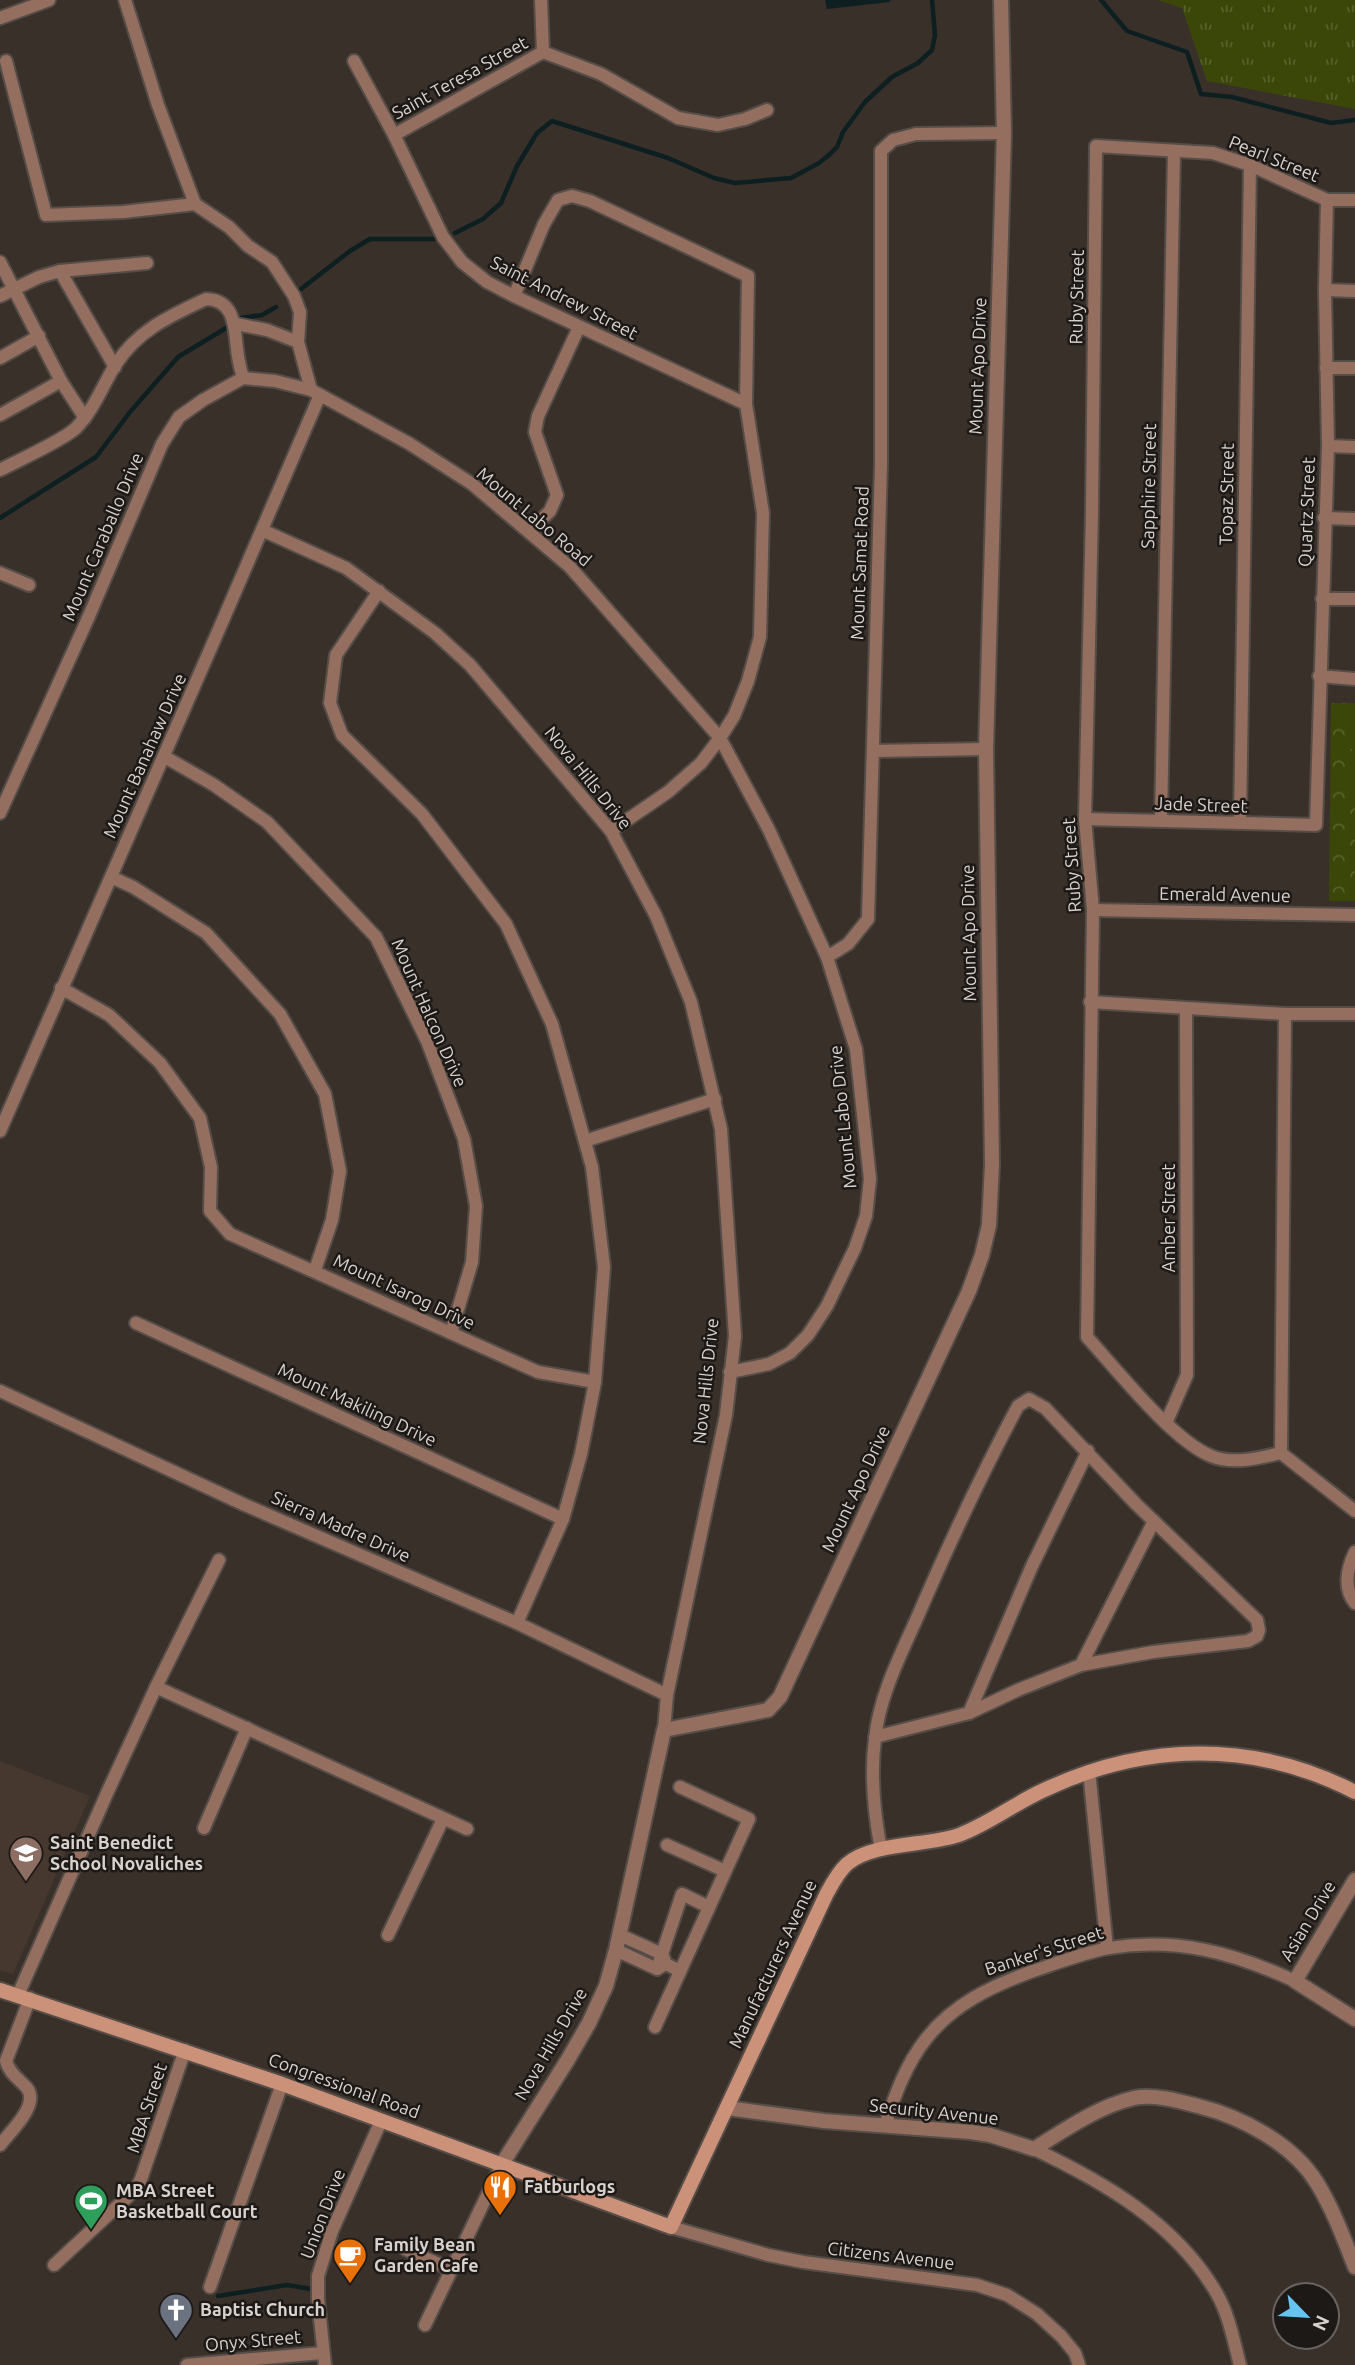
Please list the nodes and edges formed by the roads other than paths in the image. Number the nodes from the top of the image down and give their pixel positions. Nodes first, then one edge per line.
1 (49, 0) edge
2 (125, 0) edge
3 (541, 0) edge
4 (1001, 1) edge
5 (0, 18) edge
6 (542, 52) junction
7 (6, 61) dead end
8 (354, 61) dead end
9 (767, 110) dead end
10 (1004, 133) junction
11 (394, 135) junction
12 (1096, 146) joint
13 (1174, 152) junction
14 (1250, 165) junction
15 (1327, 200) junction
16 (1355, 200) edge
17 (195, 204) junction
18 (0, 262) edge
19 (146, 263) dead end
20 (60, 271) junction
21 (15, 288) junction
22 (1325, 290) junction
23 (1355, 291) edge
24 (0, 296) edge
25 (514, 296) junction
26 (236, 324) junction
27 (579, 327) junction
28 (39, 336) junction
29 (298, 342) junction
30 (0, 358) edge
31 (114, 367) junction
32 (1326, 368) junction
33 (1355, 368) edge
34 (243, 378) junction
35 (61, 381) junction
36 (315, 392) junction
37 (746, 404) junction
38 (0, 415) edge
39 (85, 418) junction
40 (1328, 446) junction
41 (1355, 447) edge
42 (0, 470) edge
43 (1324, 518) junction
44 (1355, 519) edge
45 (262, 530) junction
46 (530, 531) junction
47 (0, 573) edge
48 (29, 585) dead end
49 (379, 591) junction
50 (1322, 599) junction
51 (1355, 599) edge
52 (1320, 676) junction
53 (1355, 679) edge
54 (720, 738) junction
55 (986, 749) junction
56 (873, 751) junction
57 (165, 757) junction
58 (0, 813) edge
59 (1085, 819) junction
60 (1161, 821) junction
61 (1240, 824) junction
62 (1316, 825) joint
63 (611, 831) junction
64 (111, 877) junction
65 (1093, 910) junction
66 (1355, 915) edge
67 (827, 957) junction
68 (61, 988) junction
69 (1090, 1002) junction
70 (1186, 1009) junction
71 (1284, 1014) junction
72 (1355, 1014) edge
73 (715, 1099) junction
74 (0, 1131) edge
75 (584, 1141) junction
76 (315, 1270) junction
77 (136, 1323) dead end
78 (451, 1333) junction
79 (730, 1372) junction
80 (595, 1382) junction
81 (0, 1391) edge
82 (1166, 1423) junction
83 (1088, 1451) junction
84 (1280, 1453) junction
85 (1355, 1511) edge
86 (563, 1519) junction
87 (1154, 1521) junction
88 (1355, 1552) edge
89 (219, 1560) dead end
90 (1355, 1603) edge
91 (517, 1623) junction
92 (1081, 1665) junction
93 (156, 1687) junction
94 (667, 1695) junction
95 (969, 1713) junction
96 (247, 1728) junction
97 (664, 1730) junction
98 (875, 1737) junction
99 (1089, 1771) junction
100 (680, 1787) dead end
101 (1355, 1793) edge
102 (443, 1818) junction
103 (204, 1828) dead end
104 (467, 1829) dead end
105 (667, 1845) dead end
106 (881, 1850) junction
107 (725, 1871) junction
108 (1355, 1880) edge
109 (709, 1907) junction
110 (388, 1935) dead end
111 (620, 1935) junction
112 (1107, 1948) junction
113 (616, 1950) junction
114 (661, 1962) junction
115 (680, 1971) junction
116 (1295, 1982) junction
117 (0, 1990) edge
118 (24, 1997) junction
119 (1355, 2019) edge
120 (655, 2026) dead end
121 (185, 2050) junction
122 (282, 2084) junction
123 (727, 2108) junction
124 (380, 2120) junction
125 (885, 2125) junction
126 (0, 2145) edge
127 (1034, 2149) junction
128 (502, 2164) junction
129 (671, 2227) junction
130 (405, 2249) dead end
131 (54, 2265) dead end
132 (1355, 2267) edge
133 (452, 2270) junction
134 (210, 2287) dead end
135 (425, 2325) dead end
136 (323, 2359) edge
137 (187, 2365) edge
138 (1079, 2365) edge
139 (1240, 2365) edge

1 - 5 street
2 - 17 street
3 - 6 street
4 - 10 street, Mount Apo Drive
6 - 9 street
6 - 11 street, Saint Teresa Street
7 - 17 street
8 - 11 street, Saint Andrew Street
10 - 55 street, Mount Apo Drive
10 - 56 street, Mount Samat Road
11 - 25 street, Saint Andrew Street
12 - 13 street, Pearl Street
12 - 59 street, Ruby Street
13 - 14 street, Pearl Street
13 - 60 street, Sapphire Street
14 - 15 street, Pearl Street
14 - 61 street, Topaz Street
15 - 16 street, Pearl Street
15 - 22 street, Quartz Street
17 - 29 street
18 - 21 street
19 - 20 street
20 - 21 street
20 - 31 street
21 - 24 street
21 - 28 street
22 - 23 street
22 - 32 street, Quartz Street
25 - 27 street, Saint Andrew Street
25 - 37 street
26 - 29 street
26 - 31 street
26 - 34 street
27 - 37 street, Saint Andrew Street
27 - 46 street
28 - 30 street
28 - 35 street
29 - 36 street
31 - 39 street
32 - 33 street
32 - 40 street, Quartz Street
34 - 36 street
34 - 58 street, Mount Caraballo Drive
35 - 38 street
35 - 39 street
36 - 45 street, Mount Banahaw Drive
36 - 46 street, Mount Labo Road
37 - 54 street
39 - 42 street
40 - 41 street
40 - 43 street, Quartz Street
43 - 44 street
43 - 50 street, Quartz Street
45 - 49 street, Nova Hills Drive
45 - 57 street, Mount Banahaw Drive
46 - 54 street, Mount Labo Road
47 - 48 street
49 - 63 street, Nova Hills Drive
49 - 75 street
50 - 51 street
50 - 52 street, Quartz Street
52 - 53 street
52 - 62 street, Quartz Street
54 - 63 street
54 - 67 street, Mount Labo Drive
55 - 56 street
55 - 97 street, Mount Apo Drive
56 - 67 street, Mount Samat Road
57 - 64 street, Mount Banahaw Drive
57 - 78 street, Mount Halcon Drive
59 - 60 street, Jade Street
59 - 65 street, Ruby Street
60 - 61 street, Jade Street
61 - 62 street, Jade Street
63 - 73 street, Nova Hills Drive
64 - 68 street, Mount Banahaw Drive
64 - 76 street
65 - 66 street, Emerald Avenue
65 - 69 street, Ruby Street
67 - 79 street, Mount Labo Drive
68 - 74 street, Mount Banahaw Drive
68 - 76 street, Mount Isarog Drive
69 - 70 street
69 - 82 street, Ruby Street
70 - 71 street
70 - 82 street, Amber Street
71 - 72 street
71 - 84 street
73 - 75 street
73 - 79 street, Nova Hills Drive
75 - 80 street
76 - 78 street, Mount Isarog Drive
77 - 86 street, Mount Makiling Drive
78 - 80 street, Mount Isarog Drive
79 - 94 street, Nova Hills Drive
80 - 86 street
81 - 91 street, Sierra Madre Drive
82 - 84 street, Ruby Street
83 - 87 street
83 - 95 street
83 - 98 street
84 - 85 street
86 - 91 street
87 - 92 street
87 - 92 street
88 - 90 street
89 - 93 street
91 - 94 street, Sierra Madre Drive
92 - 95 street
93 - 96 street
93 - 118 street
94 - 97 street, Nova Hills Drive
95 - 98 street
96 - 102 street
96 - 103 street
97 - 111 street, Nova Hills Drive
98 - 106 street
99 - 101 main road, Manufacturers Avenue
99 - 106 main road, Manufacturers Avenue
99 - 112 street
100 - 107 street
102 - 104 street
102 - 110 street
105 - 107 street
106 - 123 main road, Manufacturers Avenue
107 - 109 street
108 - 116 street, Asian Drive
109 - 114 street
109 - 115 street
111 - 113 street, Nova Hills Drive
111 - 114 street
112 - 116 street, Banker's Street
112 - 125 street, Banker's Street
113 - 114 street
113 - 128 street, Nova Hills Drive
114 - 115 street
115 - 120 street
116 - 119 street, Banker's Street
117 - 118 main road, Congressional Road
118 - 121 main road, Congressional Road
118 - 126 street
121 - 122 main road, Congressional Road
121 - 131 street, MBA Street
122 - 124 main road, Congressional Road
122 - 134 street
123 - 125 street, Security Avenue
123 - 129 main road, Manufacturers Avenue
124 - 128 main road, Congressional Road
124 - 136 street, Union Drive
125 - 127 street, Security Avenue
127 - 132 street
127 - 139 street, Security Avenue
128 - 129 main road, Congressional Road
128 - 133 street, Nova Hills Drive
129 - 138 street, Citizens Avenue
130 - 133 street
133 - 135 street, Nova Hills Drive
136 - 137 street, Onyx Street

